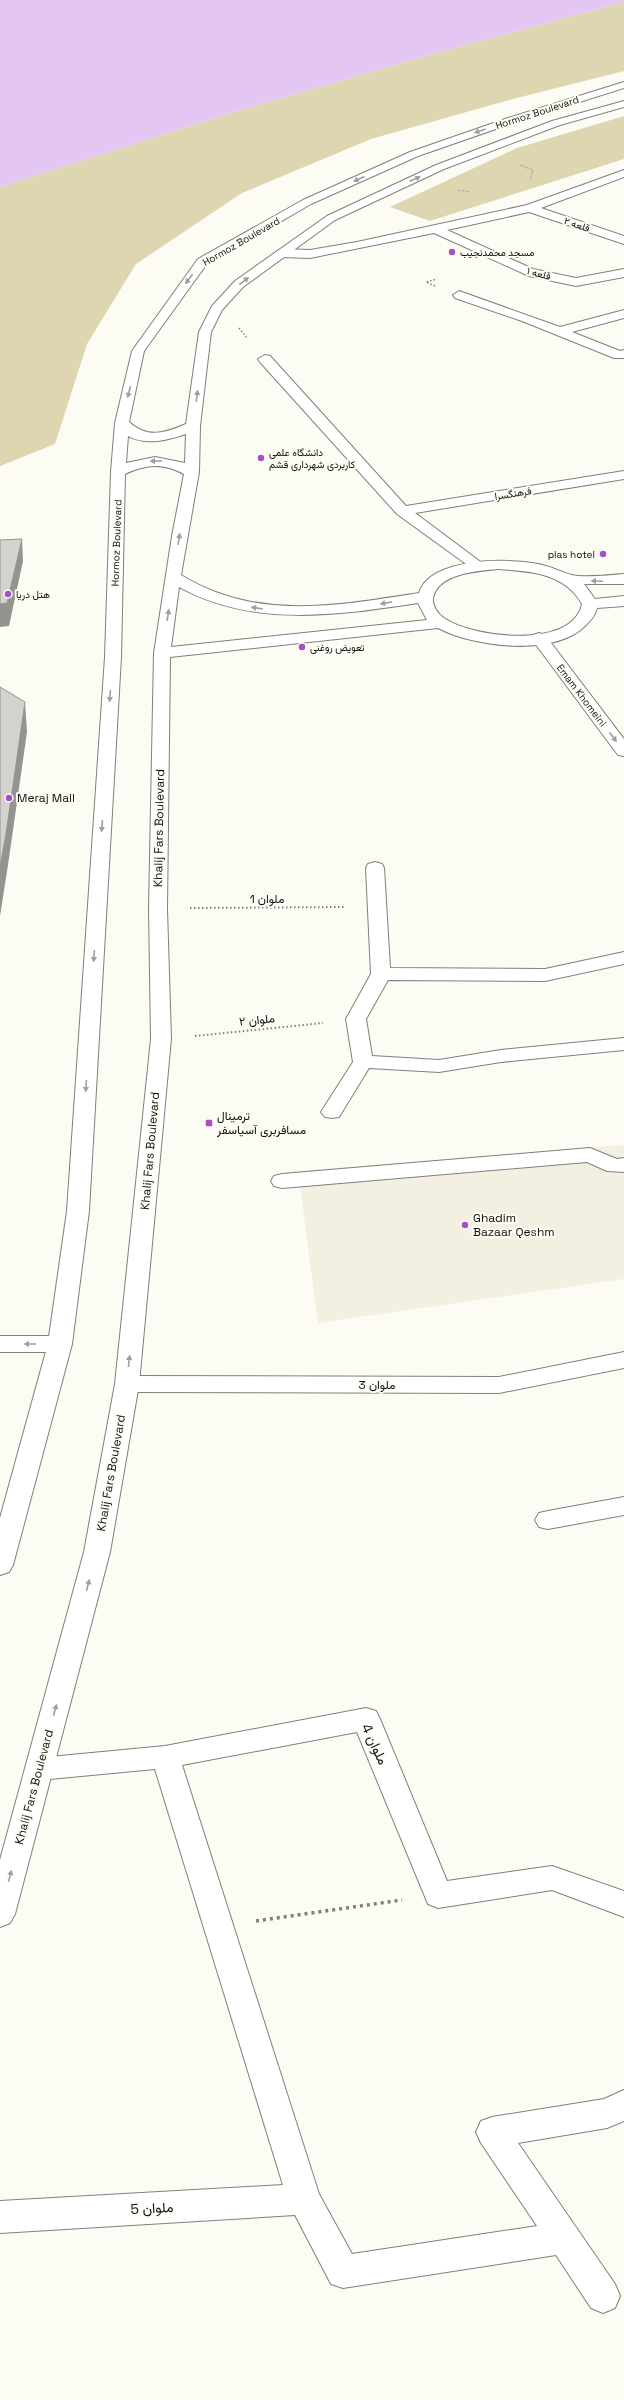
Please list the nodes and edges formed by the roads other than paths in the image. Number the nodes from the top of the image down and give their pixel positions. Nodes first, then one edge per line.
1 (624, 85) edge
2 (624, 104) edge
3 (624, 173) edge
4 (530, 208) junction
5 (436, 229) junction
6 (624, 240) edge
7 (281, 253) junction
8 (624, 273) edge
9 (459, 295) dead end
10 (624, 314) edge
11 (559, 331) junction
12 (624, 354) edge
13 (265, 359) road end
14 (122, 423) junction
15 (193, 426) junction
16 (118, 472) junction
17 (192, 472) junction
18 (624, 476) edge
19 (402, 511) junction
20 (478, 566) junction
21 (174, 577) junction
22 (624, 579) edge
23 (570, 580) junction
24 (425, 597) junction
25 (624, 601) edge
26 (590, 604) junction
27 (441, 623) junction
28 (539, 638) junction
29 (162, 653) junction
30 (624, 751) edge
31 (375, 868) dead end
32 (624, 958) edge
33 (381, 974) junction
34 (624, 1044) edge
35 (363, 1062) junction
36 (332, 1112) dead end
37 (624, 1165) edge
38 (282, 1181) dead end
39 (0, 1344) edge
40 (60, 1344) junction
41 (624, 1360) edge
42 (127, 1384) junction
43 (624, 1506) edge
44 (548, 1520) dead end
45 (0, 1565) edge
46 (165, 1757) junction
47 (39, 1769) junction
48 (624, 1904) edge
49 (0, 1914) edge
50 (624, 2105) edge
51 (304, 2199) junction
52 (0, 2217) edge
53 (564, 2238) junction
54 (603, 2296) dead end

1 -> 14 main road, Hormoz Boulevard
7 -> 2 main road, Hormoz Boulevard
3 - 4 main road
4 - 5 main road
4 - 6 main road, قلعه ۲
5 - 7 main road
5 - 8 main road, قلعه ۱
15 -> 7 main road, Hormoz Boulevard
9 - 11 main road
10 - 11 main road
11 - 12 main road
13 - 19 main road
14 - 15 main road
14 - 16 main road, Hormoz Boulevard
15 - 17 main road, Hormoz Boulevard
17 -> 16 main road
16 -> 40 main road, Hormoz Boulevard
21 -> 17 main road, Hormoz Boulevard
18 - 19 main road, فرهنگسرا
19 - 20 main road
20 - 23 main road
20 - 24 main road
24 -> 21 main road
29 -> 21 main road, Khalij Fars Boulevard
22 -> 23 main road
23 - 26 main road
24 - 27 main road
25 - 26 main road
26 - 28 main road
27 - 28 main road
27 - 29 main road
28 -> 30 main road, Emam Khomeini
42 -> 29 main road, Khalij Fars Boulevard
31 - 33 main road
32 - 33 main road
33 - 35 main road
34 - 35 main road
35 - 36 main road
37 - 38 main road
40 -> 39 main road
40 - 45 main road
41 - 42 main road, ملوان 3
47 -> 42 main road, Khalij Fars Boulevard
43 - 44 main road
46 - 47 main road, ملوان 4
46 - 48 main road, ملوان 4
46 - 51 main road
49 -> 47 main road, Khalij Fars Boulevard
50 - 53 main road
51 - 52 main road, ملوان 5
51 - 53 main road
53 - 54 main road

